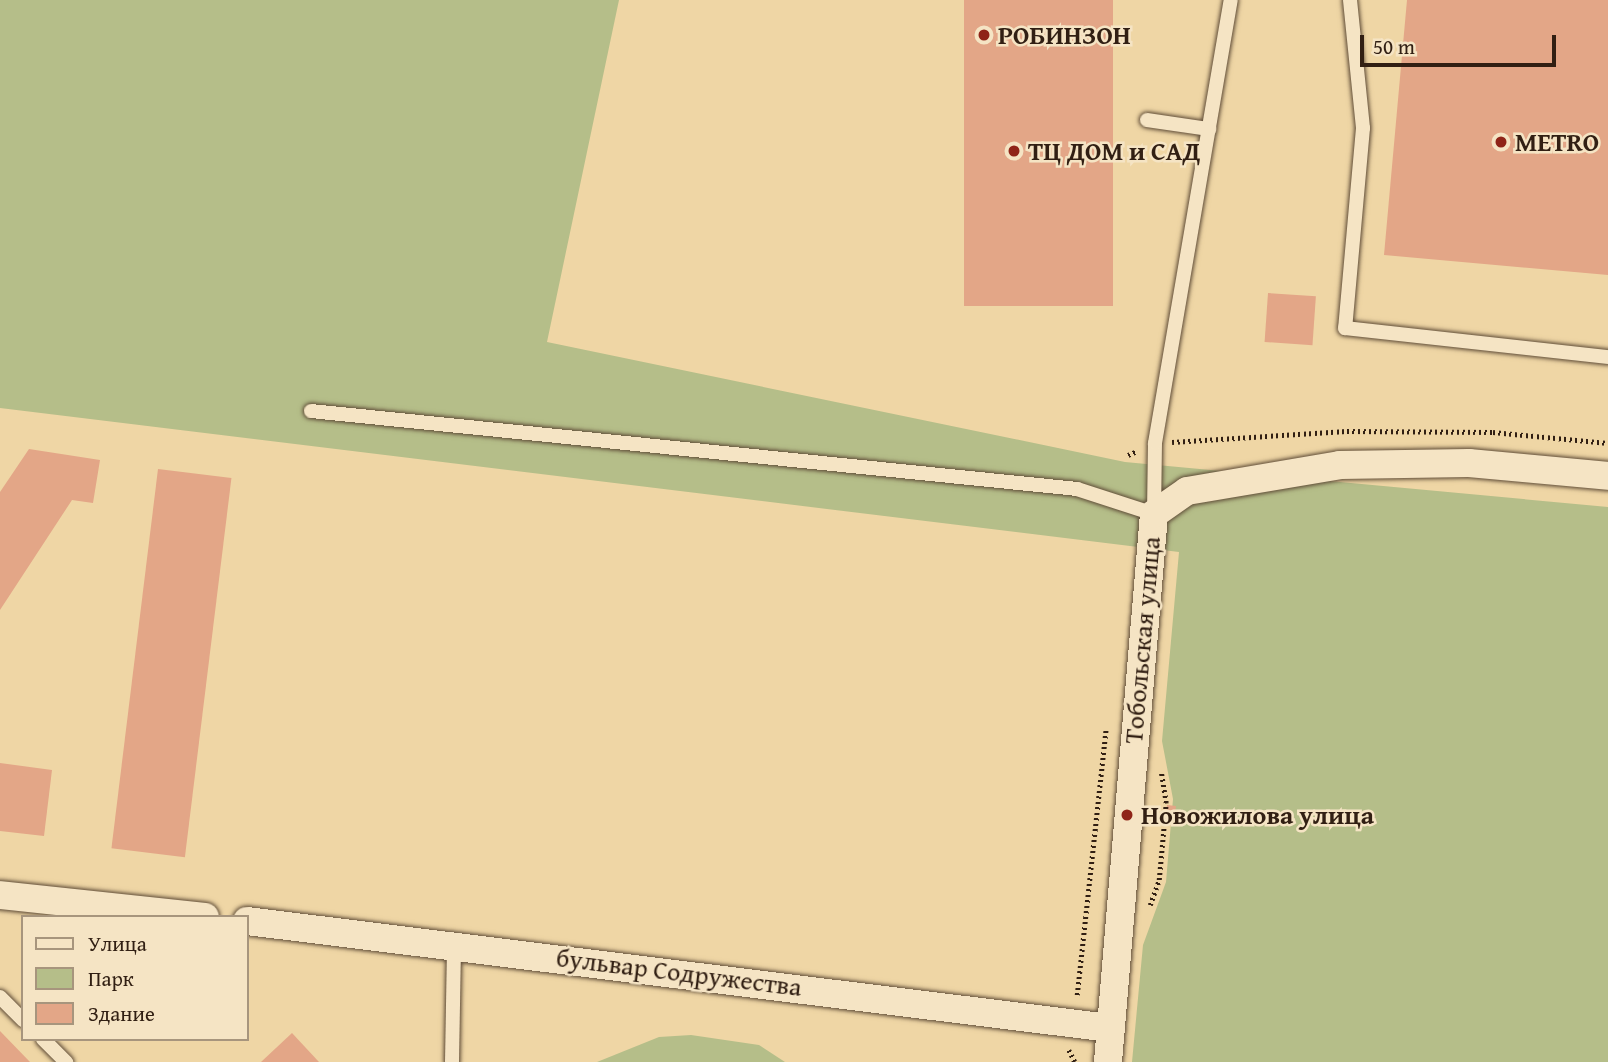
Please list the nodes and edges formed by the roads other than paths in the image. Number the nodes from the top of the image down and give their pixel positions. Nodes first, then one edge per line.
1 (1231, 0) edge
2 (1350, 0) edge
3 (1146, 120) dead end
4 (1209, 129) junction
5 (1608, 357) edge
6 (311, 411) dead end
7 (1608, 476) edge
8 (1154, 514) junction
9 (0, 895) edge
10 (186, 915) edge
11 (248, 921) edge
12 (454, 943) junction
13 (0, 997) edge
14 (21, 1018) edge
15 (1110, 1028) junction
16 (45, 1041) edge
17 (66, 1062) edge
18 (452, 1062) edge
19 (1108, 1062) edge

1 - 4 lane
2 - 5 lane
3 - 4 lane
4 - 8 lane
6 - 8 lane
7 - 8 street, Тобольская улица
8 - 15 street, Тобольская улица
9 - 10 street
11 - 12 street, бульвар Содружества
12 - 15 street, бульвар Содружества
12 - 18 lane
13 - 14 lane
15 - 19 street, Тобольская улица
16 - 17 lane

